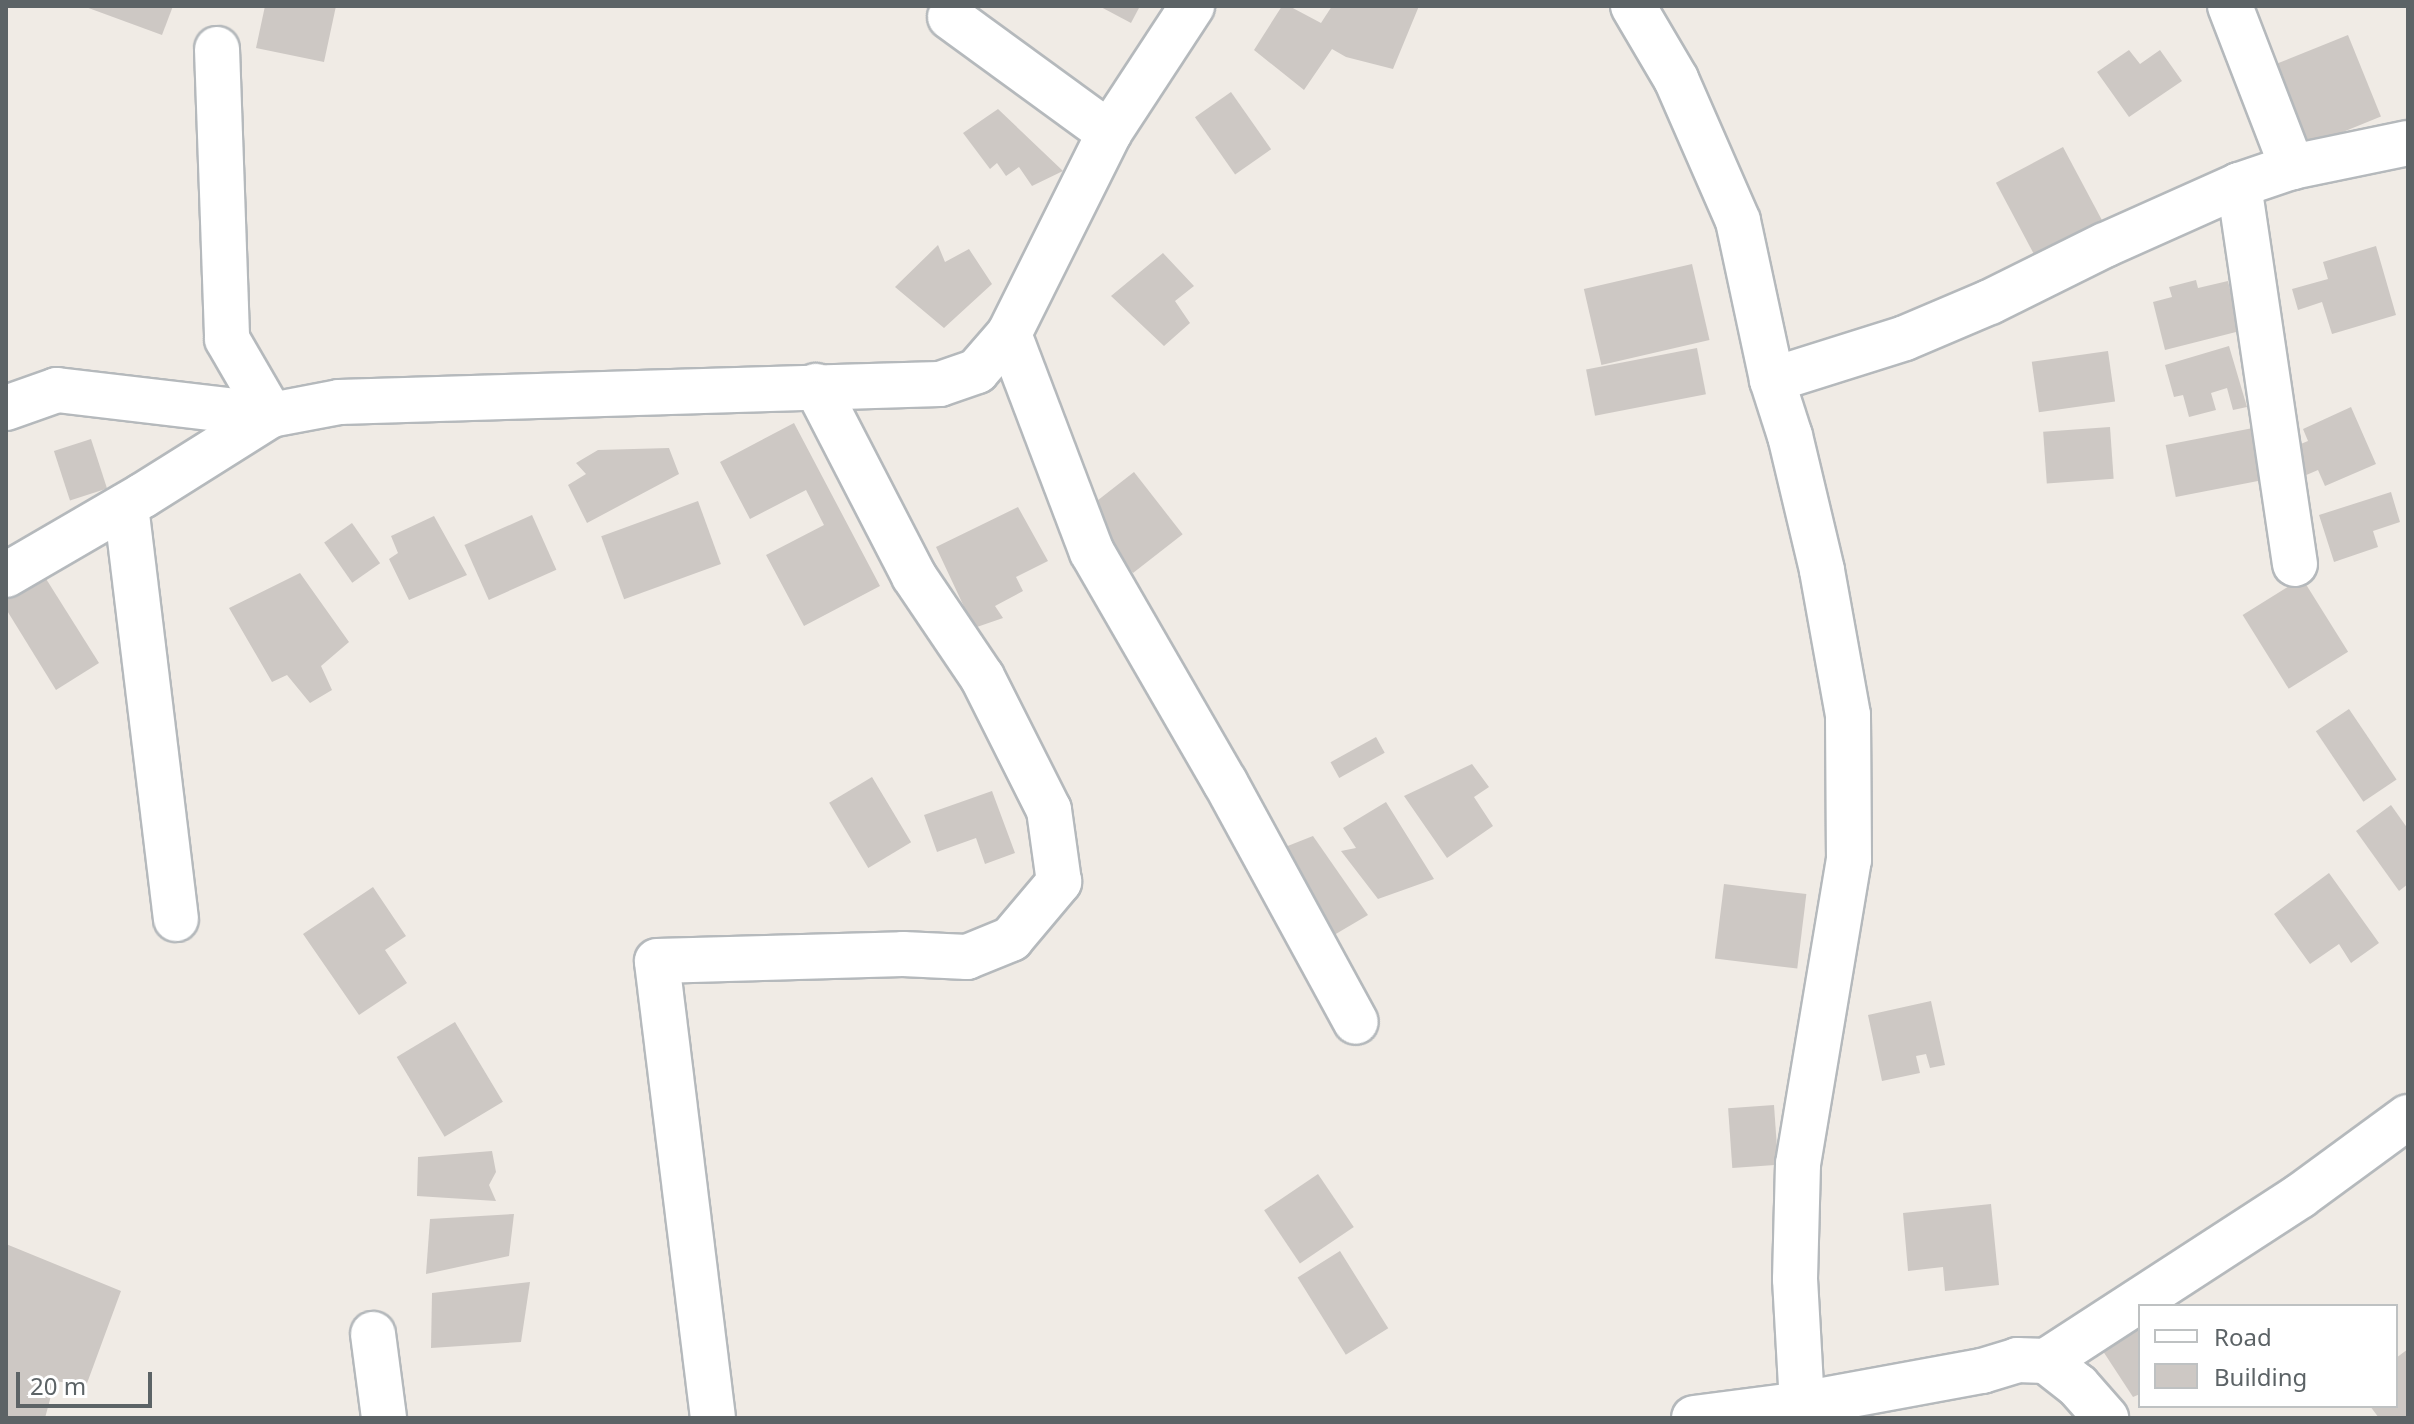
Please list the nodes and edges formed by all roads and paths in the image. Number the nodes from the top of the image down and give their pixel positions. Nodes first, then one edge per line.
1 (1192, 6) edge
2 (1633, 6) edge
3 (2230, 6) edge
4 (950, 17) dead end
5 (217, 49) dead end
6 (1109, 133) junction
7 (2408, 143) edge
8 (2292, 167) junction
9 (2239, 185) junction
10 (1009, 334) junction
11 (1772, 380) junction
12 (816, 386) junction
13 (6, 408) edge
14 (271, 415) junction
15 (126, 506) junction
16 (2295, 564) dead end
17 (6, 575) edge
18 (176, 919) dead end
19 (1356, 1022) dead end
20 (2408, 1117) edge
21 (373, 1334) dead end
22 (2046, 1361) junction
23 (1802, 1404) junction
24 (384, 1418) edge
25 (713, 1418) edge
26 (1694, 1418) edge
27 (2106, 1418) edge

1 - 6 street
2 - 11 street
3 - 8 street
4 - 6 street
5 - 14 street
6 - 10 street
7 - 8 street
8 - 9 street
9 - 11 street
9 - 16 street
10 - 12 street
10 - 19 street
11 - 23 street
12 - 14 street
12 - 25 street
13 - 14 street
14 - 15 street
15 - 17 street
15 - 18 street
20 - 22 street
21 - 24 street
22 - 23 street
22 - 27 street
23 - 26 street

